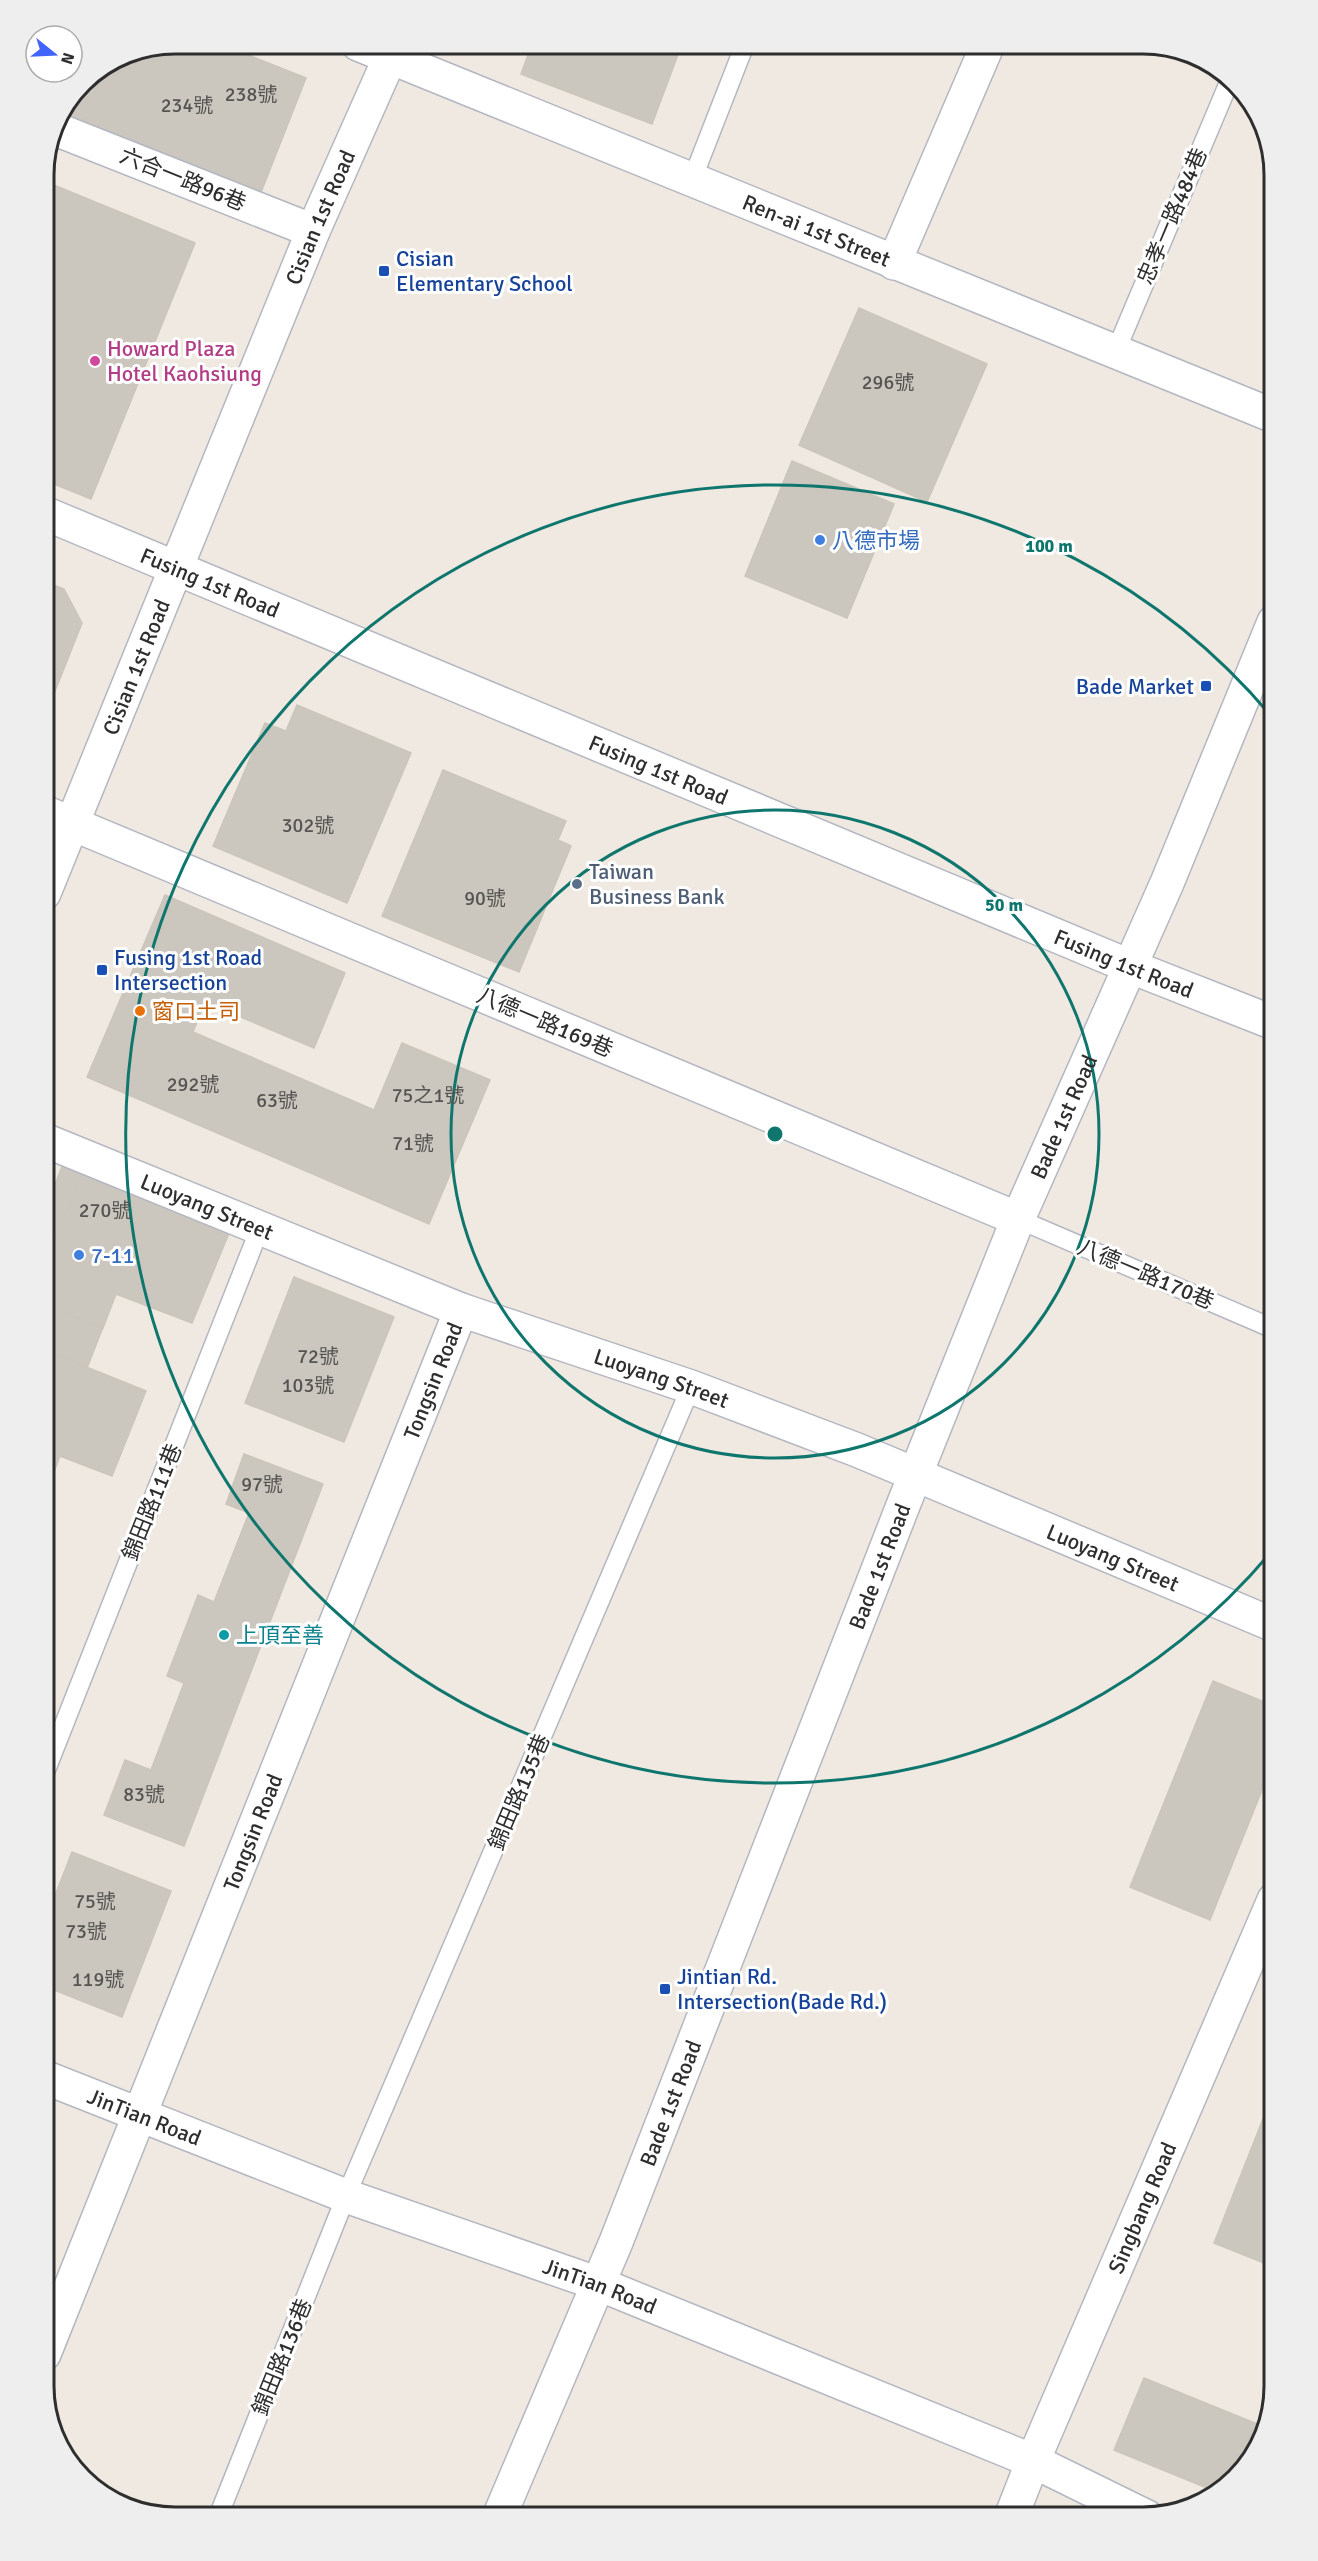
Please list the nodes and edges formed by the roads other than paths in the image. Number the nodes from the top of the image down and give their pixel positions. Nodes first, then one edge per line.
1 (391, 54) edge
2 (402, 54) edge
3 (741, 54) edge
4 (984, 54) edge
5 (1227, 87) edge
6 (62, 132) edge
7 (692, 180) junction
8 (313, 231) junction
9 (894, 263) junction
10 (1115, 353) junction
11 (1264, 412) edge
12 (54, 517) edge
13 (175, 566) junction
14 (1264, 646) edge
15 (58, 818) edge
16 (54, 839) edge
17 (1129, 966) junction
18 (1264, 1019) edge
19 (54, 1144) edge
20 (1018, 1219) junction
21 (260, 1228) junction
22 (461, 1310) junction
23 (1264, 1324) edge
24 (691, 1387) junction
25 (915, 1475) junction
26 (1264, 1620) edge
27 (54, 1750) edge
28 (1264, 1925) edge
29 (54, 2081) edge
30 (139, 2116) junction
31 (346, 2196) junction
32 (599, 2284) junction
33 (54, 2329) edge
34 (1032, 2461) junction
35 (222, 2507) edge
36 (503, 2507) edge
37 (1015, 2507) edge
38 (1126, 2507) edge

1 - 8 street, Cisian 1st Road
2 - 7 street, Ren-ai 1st Street
3 - 7 lane
4 - 9 street
5 - 10 lane, 忠孝一路484巷
6 - 8 street, 六合一路96巷
7 - 9 street, Ren-ai 1st Street
8 - 13 street, Cisian 1st Road
9 - 10 street, Ren-ai 1st Street
10 - 11 street, Ren-ai 1st Street
12 - 13 street, Fusing 1st Road
13 - 15 street, Cisian 1st Road
13 - 17 street, Fusing 1st Road
14 - 17 street, Bade 1st Road
15 - 16 street, Cisian 1st Road
15 - 20 street, 八德一路169巷
17 - 18 street, Fusing 1st Road
17 - 20 street, Bade 1st Road
19 - 21 street, Luoyang Street
20 - 23 lane, 八德一路170巷
20 - 25 street, Bade 1st Road
21 - 22 street, Luoyang Street
21 - 27 lane, 錦田路111巷
22 - 24 street, Luoyang Street
22 - 30 street, Tongsin Road
24 - 25 street, Luoyang Street
24 - 31 lane, 錦田路135巷
25 - 26 street, Luoyang Street
25 - 32 street, Bade 1st Road
28 - 34 street, Singbang Road
29 - 30 street, JinTian Road
30 - 31 street, JinTian Road
30 - 33 street, Tongsin Road
31 - 32 street, JinTian Road
31 - 35 lane, 錦田路136巷
32 - 34 street, JinTian Road
32 - 36 street, Bade 1st Road
34 - 37 street, Singbang Road
34 - 38 street, JinTian Road

